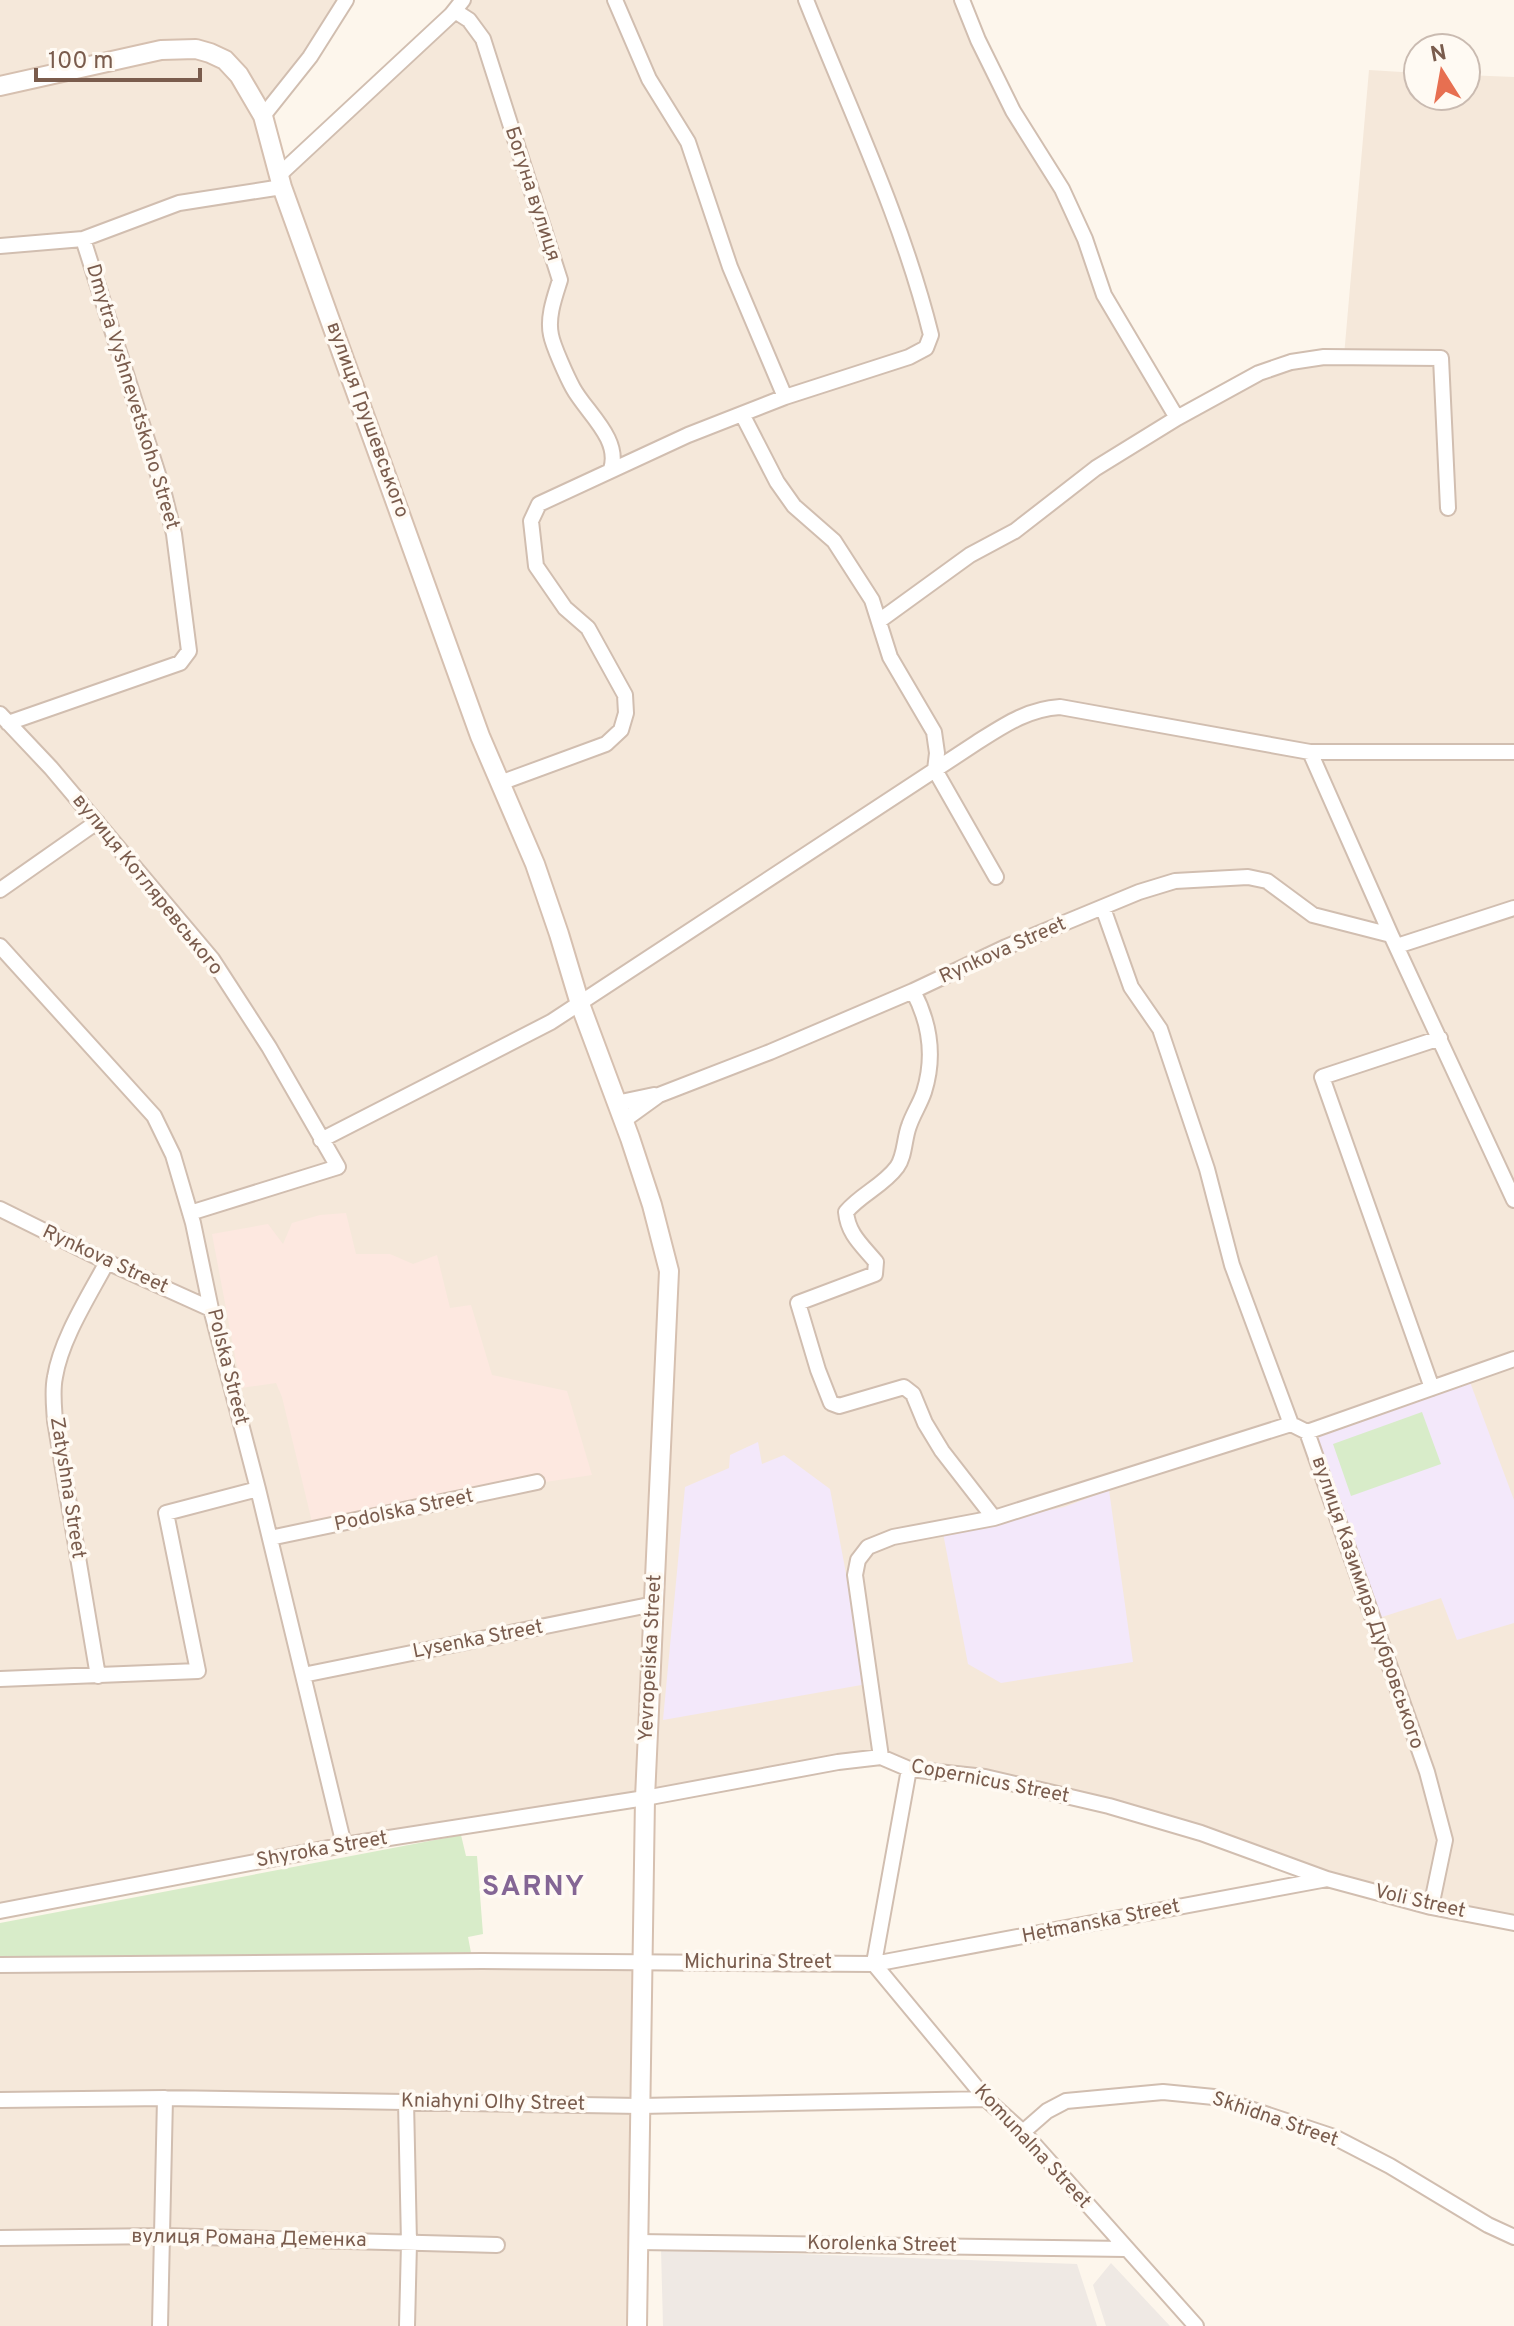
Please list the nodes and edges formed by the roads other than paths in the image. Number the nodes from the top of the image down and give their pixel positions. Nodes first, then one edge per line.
1 (346, 0) edge
2 (615, 0) edge
3 (806, 0) edge
4 (962, 0) edge
5 (459, 5) edge
6 (0, 86) edge
7 (263, 116) junction
8 (281, 181) junction
9 (83, 239) junction
10 (0, 246) edge
11 (785, 397) junction
12 (742, 414) junction
13 (1177, 418) junction
14 (611, 469) junction
15 (1448, 508) dead end
16 (879, 621) junction
17 (189, 651) joint
18 (4, 719) edge
19 (1310, 752) junction
20 (1514, 752) edge
21 (935, 770) junction
22 (500, 783) junction
23 (97, 822) junction
24 (996, 877) dead end
25 (0, 890) edge
26 (1103, 908) junction
27 (1514, 908) edge
28 (1394, 941) junction
29 (0, 946) edge
30 (913, 991) junction
31 (580, 1004) junction
32 (1440, 1038) junction
33 (659, 1095) junction
34 (616, 1103) junction
35 (623, 1121) junction
36 (321, 1140) junction
37 (1514, 1200) edge
38 (0, 1209) edge
39 (190, 1213) junction
40 (107, 1262) junction
41 (211, 1309) junction
42 (1514, 1359) edge
43 (1432, 1388) junction
44 (1291, 1424) junction
45 (1307, 1432) junction
46 (537, 1482) dead end
47 (258, 1489) junction
48 (994, 1518) junction
49 (270, 1538) junction
50 (654, 1604) junction
51 (303, 1675) junction
52 (98, 1676) junction
53 (0, 1679) edge
54 (881, 1757) junction
55 (909, 1769) junction
56 (645, 1798) junction
57 (344, 1845) junction
58 (1327, 1879) junction
59 (1431, 1907) junction
60 (0, 1911) edge
61 (1514, 1923) edge
62 (643, 1963) junction
63 (874, 1964) junction
64 (0, 1965) edge
65 (165, 2098) junction
66 (986, 2099) junction
67 (0, 2100) edge
68 (406, 2101) junction
69 (640, 2106) junction
70 (1023, 2132) junction
71 (162, 2236) junction
72 (1514, 2237) edge
73 (0, 2238) edge
74 (638, 2242) junction
75 (409, 2243) junction
76 (497, 2245) dead end
77 (1126, 2249) junction
78 (160, 2326) edge
79 (407, 2326) edge
80 (637, 2326) edge
81 (1196, 2326) edge

1 - 7 street
2 - 11 street
3 - 11 street
4 - 13 street
5 - 8 street
5 - 14 street, Богуна вулиця
6 - 7 main road, вулиця Грушевського
7 - 8 main road, вулиця Грушевського
8 - 9 street
8 - 22 main road, вулиця Грушевського
9 - 10 street
9 - 17 street, Dmytra Vyshnevetskoho Street
11 - 12 street
12 - 14 street
12 - 16 street
13 - 15 street
13 - 16 street
14 - 22 street
16 - 21 street
17 - 18 street, вулиця Котляревського
18 - 23 street, вулиця Котляревського
19 - 20 street
19 - 21 street
19 - 28 street
21 - 24 street
21 - 31 street
22 - 31 main road, вулиця Грушевського
23 - 25 street
23 - 36 street, вулиця Котляревського
26 - 28 street, Rynkova Street
26 - 30 street, Rynkova Street
26 - 44 street
27 - 28 street
28 - 32 street
29 - 39 street, Polska Street
30 - 33 street, Rynkova Street
30 - 48 street
31 - 34 main road, Yevropeiska Street
31 - 36 street
32 - 37 street
32 - 43 street
33 - 34 street
33 - 35 street, Rynkova Street
34 - 35 main road, Yevropeiska Street
35 - 50 main road, Yevropeiska Street
36 - 39 street
38 - 40 street, Rynkova Street
39 - 41 street, Polska Street
40 - 41 street, Rynkova Street
40 - 52 street, Zatyshna Street
41 - 47 street, Polska Street
42 - 43 street
43 - 45 street
44 - 45 street, вулиця Казимира Дубровського
44 - 48 street
45 - 59 street, вулиця Казимира Дубровського
46 - 49 street, Podolska Street
47 - 49 street, Polska Street
47 - 52 street
48 - 54 street
49 - 51 street, Polska Street
50 - 51 street, Lysenka Street
50 - 56 main road, Yevropeiska Street
51 - 57 street, Polska Street
52 - 53 street
54 - 55 street, Copernicus Street
54 - 56 street, Copernicus Street
55 - 58 street, Copernicus Street
55 - 63 street
56 - 57 street, Shyroka Street
56 - 62 main road, Yevropeiska Street
57 - 60 street, Shyroka Street
58 - 59 street, Voli Street
58 - 63 street, Hetmanska Street
59 - 61 street, Voli Street
62 - 63 street, Michurina Street
62 - 64 street
62 - 69 main road, Yevropeiska Street
63 - 66 street, Komunalna Street
65 - 67 street, Kniahyni Olhy Street
65 - 68 street, Kniahyni Olhy Street
65 - 71 street
66 - 69 street, Kniahyni Olhy Street
66 - 70 street, Komunalna Street
68 - 69 street, Kniahyni Olhy Street
68 - 75 street
69 - 74 main road, Yevropeiska Street
70 - 72 street, Skhidna Street
70 - 77 street, Komunalna Street
71 - 73 street, вулиця Романа Деменка
71 - 75 street, вулиця Романа Деменка
71 - 78 street
74 - 77 street, Korolenka Street
74 - 80 main road, Yevropeiska Street
75 - 76 street, вулиця Романа Деменка
75 - 79 street
77 - 81 street, Komunalna Street

